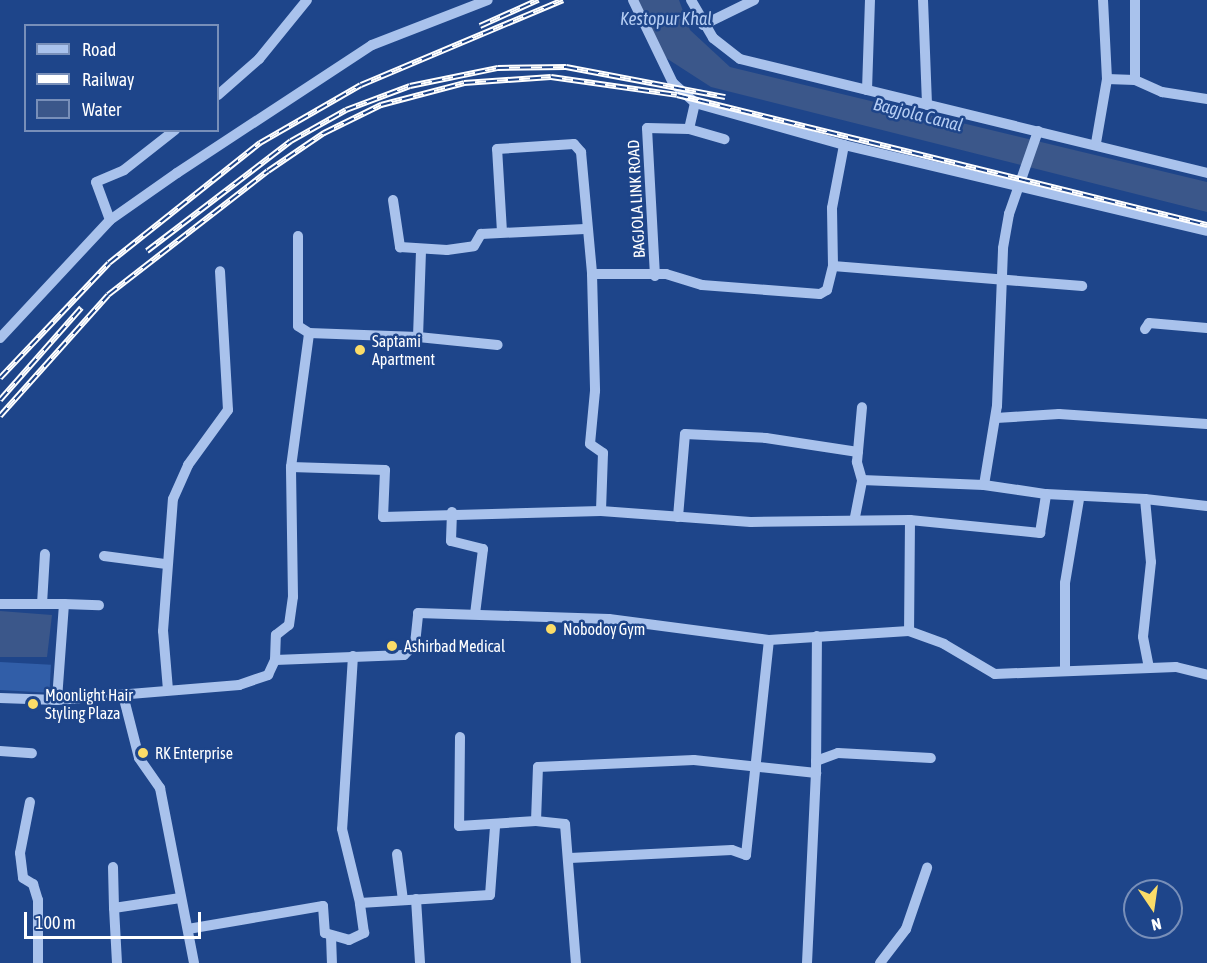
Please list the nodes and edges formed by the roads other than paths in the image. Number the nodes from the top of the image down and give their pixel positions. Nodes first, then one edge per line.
1 (307, 0) edge
2 (488, 0) edge
3 (633, 0) edge
4 (691, 0) edge
5 (754, 0) edge
6 (870, 0) edge
7 (923, 0) edge
8 (1103, 0) edge
9 (1135, 0) edge
10 (704, 25) junction
11 (1107, 80) junction
12 (1135, 80) junction
13 (867, 90) junction
14 (219, 93) edge
15 (1207, 99) edge
16 (695, 103) junction
17 (927, 105) junction
18 (689, 129) junction
19 (172, 132) edge
20 (1037, 132) junction
21 (725, 139) dead end
22 (1096, 143) junction
23 (844, 145) junction
24 (1207, 173) edge
25 (1022, 185) junction
26 (393, 200) dead end
27 (110, 220) junction
28 (585, 230) junction
29 (502, 231) junction
30 (1207, 231) edge
31 (298, 236) dead end
32 (421, 249) junction
33 (833, 266) junction
34 (220, 271) dead end
35 (592, 274) junction
36 (655, 276) junction
37 (1002, 279) junction
38 (1082, 286) dead end
39 (1207, 328) edge
40 (1145, 329) dead end
41 (309, 333) junction
42 (418, 337) junction
43 (0, 338) edge
44 (498, 345) dead end
45 (862, 407) dead end
46 (996, 418) junction
47 (1207, 424) edge
48 (858, 452) junction
49 (291, 467) junction
50 (862, 480) junction
51 (984, 485) junction
52 (1046, 494) junction
53 (1145, 499) junction
54 (1079, 500) junction
55 (1207, 506) edge
56 (601, 511) junction
57 (452, 512) junction
58 (678, 517) junction
59 (855, 517) junction
60 (910, 520) junction
61 (45, 554) dead end
62 (104, 556) dead end
63 (166, 564) junction
64 (0, 604) edge
65 (42, 604) junction
66 (64, 604) junction
67 (99, 605) dead end
68 (475, 614) junction
69 (909, 631) junction
70 (817, 636) junction
71 (769, 639) junction
72 (352, 656) junction
73 (275, 660) junction
74 (1149, 667) junction
75 (1065, 671) junction
76 (1207, 675) edge
77 (168, 690) junction
78 (123, 695) junction
79 (0, 698) edge
80 (57, 700) junction
81 (460, 737) dead end
82 (0, 751) edge
83 (32, 753) dead end
84 (931, 758) dead end
85 (816, 761) junction
86 (759, 770) junction
87 (816, 773) junction
88 (30, 802) dead end
89 (536, 821) junction
90 (495, 827) junction
91 (397, 854) dead end
92 (570, 858) junction
93 (113, 867) dead end
94 (927, 868) dead end
95 (180, 898) junction
96 (416, 899) junction
97 (403, 900) junction
98 (360, 903) junction
99 (114, 908) junction
100 (188, 929) junction
101 (331, 936) junction
102 (38, 963) edge
103 (117, 963) edge
104 (194, 963) edge
105 (332, 963) edge
106 (420, 963) edge
107 (576, 963) edge
108 (807, 963) edge
109 (880, 963) edge

1 - 14 street
2 - 27 street
3 - 16 street
4 - 10 street
5 - 10 street
6 - 13 street
7 - 17 street
8 - 11 street
9 - 12 street
10 - 13 street
11 - 12 street
11 - 22 street
12 - 15 street
13 - 17 street
16 - 18 street
16 - 23 street
17 - 20 street
18 - 21 street, BAGJOLA LINK ROAD
18 - 36 street, BAGJOLA LINK ROAD
19 - 27 street
20 - 22 street
20 - 25 street
22 - 24 street
23 - 25 street
23 - 33 street
25 - 30 street
25 - 37 street
26 - 32 street
27 - 43 street
28 - 29 street
28 - 29 street
28 - 35 street
29 - 32 street
31 - 41 street
32 - 42 street
33 - 36 street
33 - 37 street
34 - 63 street
35 - 36 street
35 - 56 street
37 - 38 street
37 - 46 street
39 - 40 street
41 - 42 street
41 - 49 street
42 - 44 street
45 - 48 street
46 - 47 street
46 - 51 street
48 - 50 street
48 - 58 street
49 - 57 street
49 - 73 street
50 - 51 street
50 - 59 street
51 - 52 street
52 - 54 street
52 - 60 street
53 - 54 street
53 - 55 street
53 - 74 street
54 - 75 street
56 - 57 street
56 - 58 street
57 - 68 street
58 - 59 street
59 - 60 street
60 - 69 street
61 - 65 street
62 - 63 street
63 - 77 street
64 - 65 street
65 - 66 street
66 - 67 street
66 - 80 street
68 - 71 street
68 - 72 street
69 - 70 street
69 - 75 street
70 - 71 street
70 - 85 street
71 - 86 street
72 - 73 street
72 - 98 street
73 - 77 street
74 - 75 street
74 - 76 street
77 - 78 street
78 - 80 street
78 - 95 street
79 - 80 street
81 - 90 street
82 - 83 street
84 - 85 street
85 - 87 street
86 - 87 street
86 - 89 street
86 - 92 street
87 - 108 street
88 - 102 street
89 - 90 street
89 - 92 street
90 - 96 street
91 - 97 street
92 - 107 street
93 - 99 street
94 - 109 street
95 - 99 street
95 - 100 street
96 - 97 street
96 - 106 street
97 - 98 street
98 - 101 street
99 - 103 street
100 - 101 street
100 - 104 street
101 - 105 street

